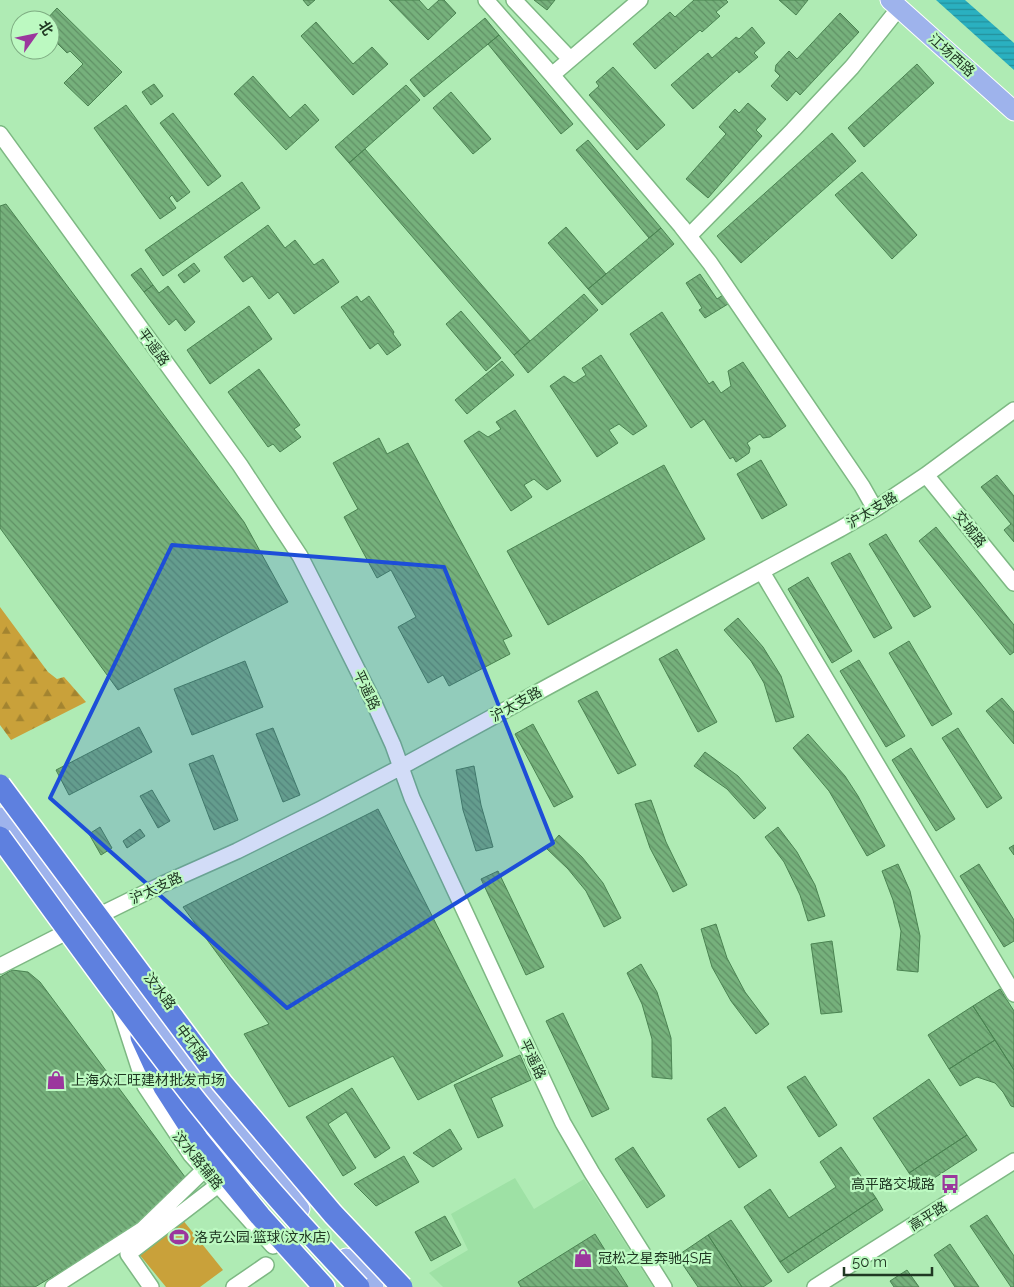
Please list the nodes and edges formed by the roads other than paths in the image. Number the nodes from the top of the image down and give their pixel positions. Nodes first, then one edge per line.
1 (486, 0) edge
2 (514, 0) edge
3 (640, 0) edge
4 (904, 2) edge
5 (570, 59) junction
6 (552, 75) junction
7 (1014, 93) edge
8 (1014, 111) edge
9 (0, 134) edge
10 (689, 236) junction
11 (1014, 410) edge
12 (926, 475) junction
13 (876, 509) junction
14 (762, 572) junction
15 (1014, 583) edge
16 (401, 767) junction
17 (0, 776) edge
18 (0, 785) edge
19 (0, 798) edge
20 (0, 817) edge
21 (0, 838) edge
22 (0, 848) edge
23 (91, 919) junction
24 (63, 933) junction
25 (0, 966) edge
26 (1014, 994) edge
27 (120, 1009) junction
28 (141, 1037) junction
29 (174, 1082) junction
30 (219, 1105) junction
31 (1014, 1161) edge
32 (204, 1170) junction
33 (218, 1185) junction
34 (266, 1265) dead end
35 (144, 1284) edge
36 (53, 1287) edge
37 (234, 1287) edge
38 (314, 1287) edge
39 (324, 1287) edge
40 (352, 1287) edge
41 (359, 1287) edge
42 (374, 1287) edge
43 (390, 1287) edge
44 (402, 1287) edge
45 (411, 1287) edge
46 (664, 1287) edge
47 (815, 1287) edge

1 - 6 street
2 - 5 street
3 - 5 street
4 - 7 main road, 江场西路
4 - 8 main road, 江场西路
4 - 10 street
5 - 6 street
6 - 10 street
9 - 16 street, 平遥路
10 - 13 street
11 - 12 street, 沪太支路
12 - 13 street, 沪太支路
12 - 15 street, 交城路
13 - 14 street, 沪太支路
14 - 16 street, 沪太支路
14 - 26 street
16 - 23 street, 沪太支路
16 - 46 street, 平遥路
17 - 23 main road, 汶水路
18 - 44 highway, 中环路, bridge
19 - 23 main road, 汶水路
20 - 23 main road, 汶水路
21 - 41 highway, bridge
22 - 24 main road
23 - 24 street, 沪太支路
23 - 30 main road, 汶水路
23 - 43 main road, 汶水路
23 - 45 main road, 汶水路
24 - 25 street, 沪太支路
24 - 27 main road
27 - 28 main road
27 - 32 street, 汶水路辅路
28 - 29 main road
28 - 39 highway
29 - 30 main road
29 - 40 main road
30 - 42 main road, 汶水路
31 - 47 street, 高平路
32 - 33 street, 汶水路辅路
32 - 36 street
33 - 35 street
33 - 38 street, 汶水路辅路
34 - 37 street

